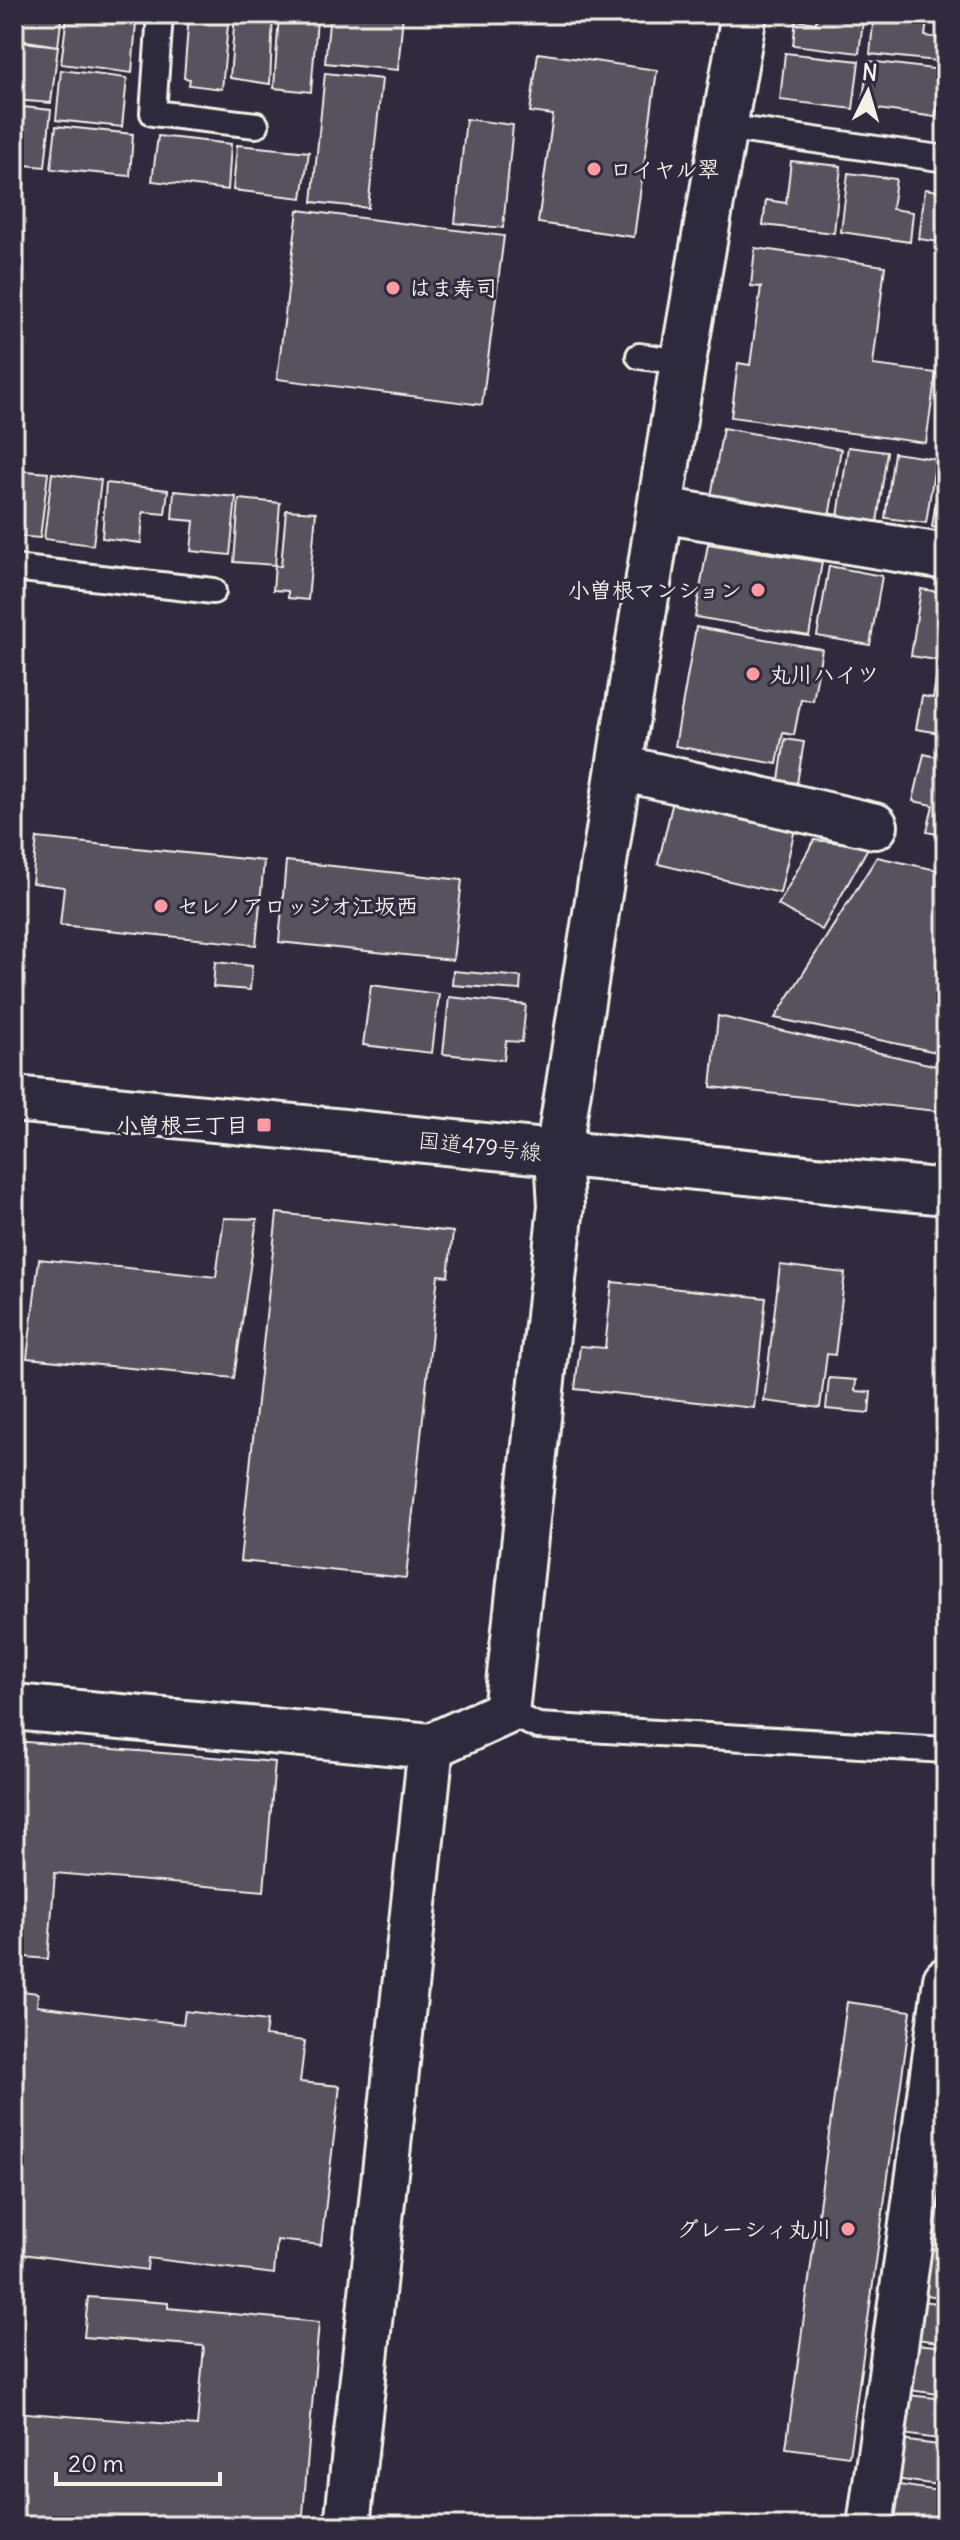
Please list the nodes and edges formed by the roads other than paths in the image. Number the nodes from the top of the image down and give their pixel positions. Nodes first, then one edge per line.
1 (160, 14) edge
2 (744, 14) edge
3 (256, 125) dead end
4 (724, 127) junction
5 (946, 159) edge
6 (639, 356) dead end
7 (683, 362) junction
8 (661, 510) junction
9 (946, 557) edge
10 (14, 568) edge
11 (213, 591) dead end
12 (621, 768) junction
13 (875, 826) dead end
14 (14, 1099) edge
15 (558, 1154) junction
16 (946, 1192) edge
17 (14, 1707) edge
18 (506, 1712) junction
19 (431, 1746) junction
20 (946, 1750) edge
21 (946, 1980) edge
22 (347, 2526) edge
23 (870, 2526) edge

1 - 3 lane
2 - 4 main road
4 - 5 lane
4 - 7 main road
6 - 7 lane
7 - 8 main road
8 - 9 main road
8 - 12 main road
10 - 11 lane
12 - 13 main road
12 - 15 main road
14 - 15 main road, 国道479号線
15 - 16 main road, 国道479号線
15 - 18 main road
17 - 19 main road
18 - 19 main road
18 - 20 lane
19 - 22 main road
21 - 23 main road

